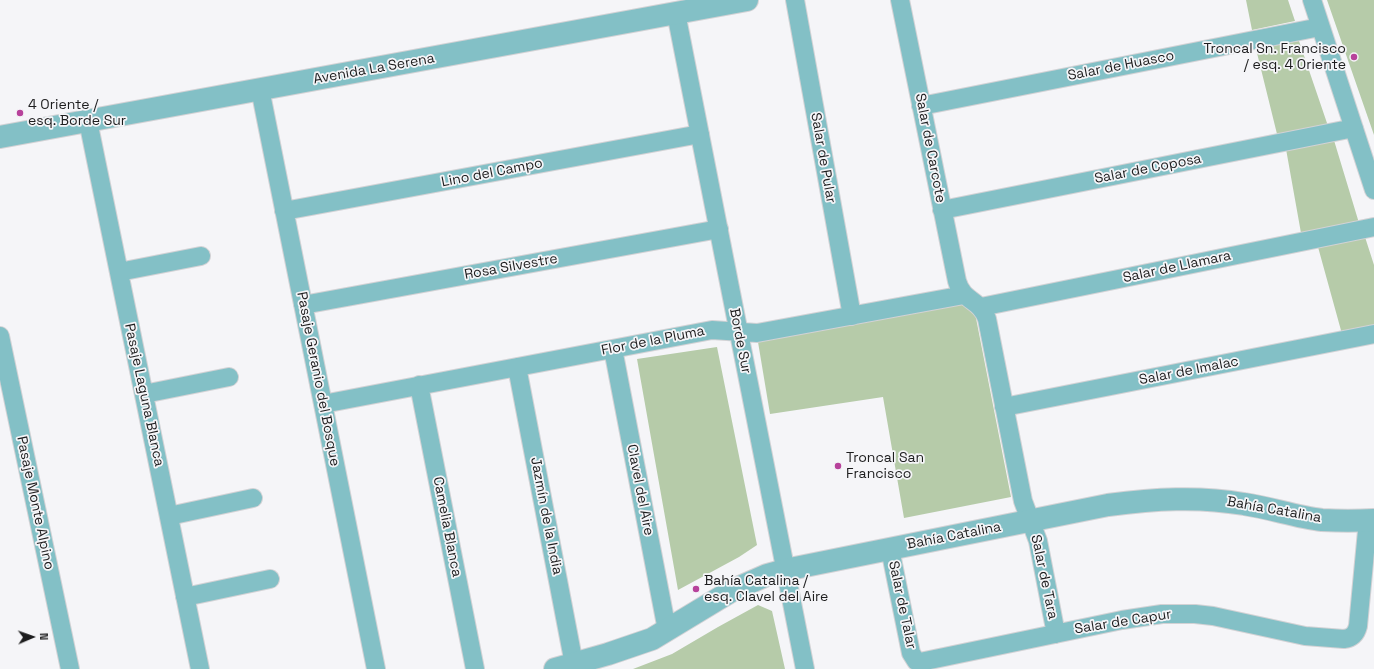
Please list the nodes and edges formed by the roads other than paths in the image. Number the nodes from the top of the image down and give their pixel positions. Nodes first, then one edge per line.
1 (748, 0) edge
2 (794, 0) edge
3 (900, 0) edge
4 (1312, 0) edge
5 (676, 13) junction
6 (1320, 26) junction
7 (260, 89) junction
8 (922, 106) junction
9 (88, 121) junction
10 (1354, 128) junction
11 (700, 134) junction
12 (0, 137) edge
13 (1374, 190) edge
14 (942, 210) junction
15 (284, 211) junction
16 (1374, 227) edge
17 (719, 229) junction
18 (201, 256) dead end
19 (119, 272) junction
20 (964, 295) junction
21 (303, 305) junction
22 (981, 306) junction
23 (852, 316) junction
24 (739, 332) junction
25 (1374, 334) edge
26 (0, 336) edge
27 (612, 349) junction
28 (517, 367) junction
29 (229, 377) dead end
30 (419, 386) junction
31 (144, 394) junction
32 (323, 404) junction
33 (1004, 407) junction
34 (253, 498) dead end
35 (169, 516) junction
36 (1371, 520) edge
37 (1031, 521) junction
38 (890, 549) junction
39 (785, 570) junction
40 (270, 579) dead end
41 (186, 597) junction
42 (667, 630) junction
43 (1056, 634) junction
44 (916, 661) joint
45 (564, 666) edge
46 (70, 669) edge
47 (200, 669) edge
48 (376, 669) edge
49 (475, 669) edge
50 (805, 669) edge

1 - 5 street, Avenida La Serena
2 - 23 street, Salar de Pular
3 - 8 street, Salar de Carcote
4 - 6 street
5 - 7 street, Avenida La Serena
5 - 11 street, Borde Sur
6 - 8 street, Salar de Huasco
6 - 10 street
7 - 9 street, Avenida La Serena
7 - 15 street, Pasaje Geranio del Bosque
8 - 14 street, Salar de Carcote
9 - 12 street, Avenida La Serena
9 - 19 street, Pasaje Laguna Blanca
10 - 13 street
10 - 14 street, Salar de Coposa
11 - 15 street, Lino del Campo
11 - 17 street, Borde Sur
14 - 20 street, Salar de Carcote
15 - 21 street, Pasaje Geranio del Bosque
16 - 22 street, Salar de Llamara
17 - 21 street, Rosa Silvestre
17 - 24 street, Borde Sur
18 - 19 street
19 - 31 street, Pasaje Laguna Blanca
20 - 22 street
20 - 23 street, Flor de la Pluma
21 - 32 street, Pasaje Geranio del Bosque
22 - 33 street
23 - 24 street, Flor de la Pluma
24 - 27 street, Flor de la Pluma
24 - 39 street, Borde Sur
25 - 33 street, Salar de Imalac
26 - 46 street, Pasaje Monte Alpino
27 - 28 street, Flor de la Pluma
27 - 42 street, Clavel del Aire
28 - 30 street, Flor de la Pluma
28 - 45 street, Jazmín de la India
29 - 31 street
30 - 32 street, Flor de la Pluma
30 - 49 street, Camelia Blanca
31 - 35 street, Pasaje Laguna Blanca
32 - 48 street, Pasaje Geranio del Bosque
33 - 37 street
34 - 35 street
35 - 41 street, Pasaje Laguna Blanca
36 - 37 street, Bahía Catalina
36 - 43 street, Salar de Capur
37 - 38 street, Bahía Catalina
37 - 43 street, Salar de Tara
38 - 39 street, Bahía Catalina
38 - 44 street, Salar de Talar
39 - 42 street, Bahía Catalina
39 - 50 street, Borde Sur
40 - 41 street
41 - 47 street, Pasaje Laguna Blanca
42 - 45 street, Bahía Catalina
43 - 44 street, Salar de Capur

